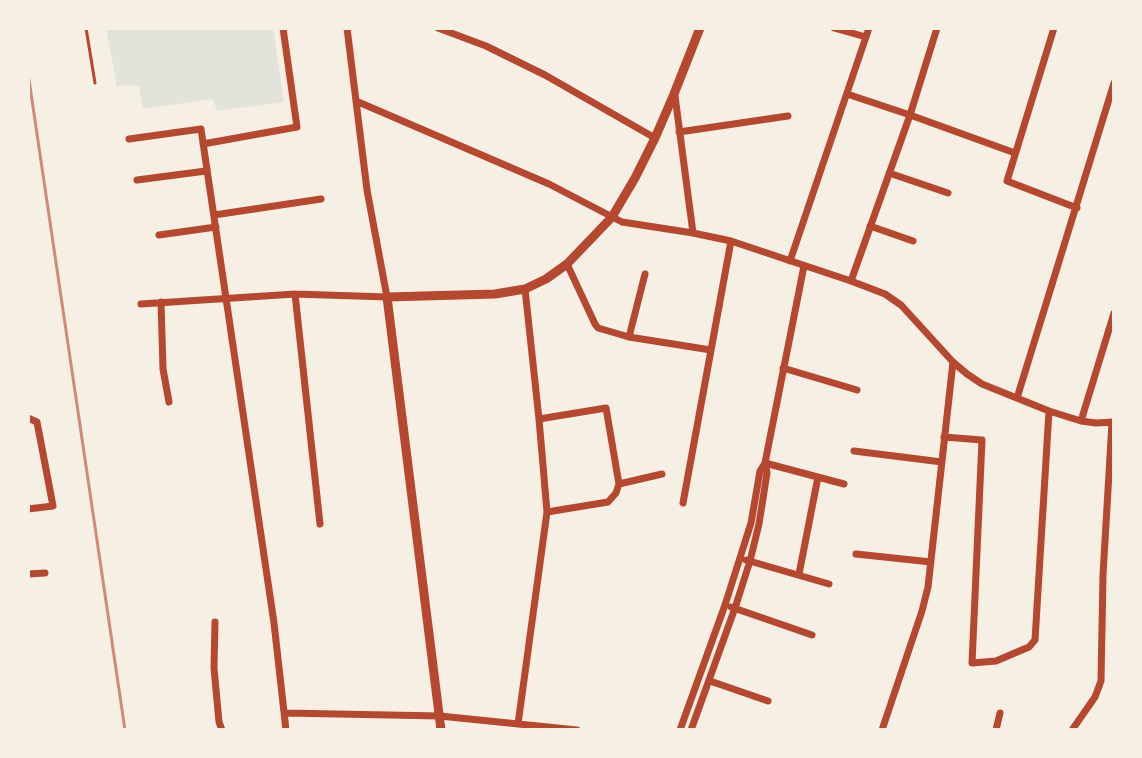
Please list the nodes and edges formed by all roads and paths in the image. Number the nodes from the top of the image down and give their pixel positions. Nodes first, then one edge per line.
1 (86, 28) edge
2 (283, 28) edge
3 (347, 28) edge
4 (438, 28) edge
5 (700, 28) edge
6 (834, 28) edge
7 (869, 28) edge
8 (937, 28) edge
9 (1054, 28) edge
10 (866, 37) junction
11 (95, 83) dead end
12 (1114, 83) edge
13 (674, 94) junction
14 (847, 94) junction
15 (356, 101) junction
16 (910, 115) junction
17 (788, 116) dead end
18 (679, 132) junction
19 (655, 138) junction
20 (129, 139) dead end
21 (203, 144) junction
22 (1015, 153) junction
23 (206, 171) junction
24 (889, 173) junction
25 (137, 180) dead end
26 (948, 193) dead end
27 (321, 199) dead end
28 (1077, 208) junction
29 (214, 215) junction
30 (612, 217) junction
31 (870, 226) junction
32 (216, 227) junction
33 (693, 233) junction
34 (159, 235) dead end
35 (731, 241) junction
36 (913, 241) dead end
37 (790, 261) junction
38 (567, 264) junction
39 (804, 266) junction
40 (645, 274) dead end
41 (851, 281) junction
42 (525, 289) junction
43 (295, 294) junction
44 (225, 297) junction
45 (387, 297) junction
46 (161, 302) junction
47 (141, 304) dead end
48 (1114, 313) edge
49 (629, 337) junction
50 (1114, 348) edge
51 (711, 350) junction
52 (1102, 350) junction
53 (953, 362) junction
54 (783, 368) junction
55 (857, 390) dead end
56 (1017, 398) junction
57 (169, 402) dead end
58 (1049, 411) junction
59 (28, 418) edge
60 (539, 419) junction
61 (1081, 421) junction
62 (1113, 422) edge
63 (944, 437) junction
64 (854, 451) dead end
65 (942, 462) junction
66 (765, 463) junction
67 (662, 474) dead end
68 (818, 477) junction
69 (619, 484) junction
70 (844, 484) dead end
71 (1111, 485) edge
72 (683, 503) dead end
73 (28, 509) edge
74 (547, 512) junction
75 (320, 524) dead end
76 (856, 554) dead end
77 (740, 559) junction
78 (750, 561) junction
79 (931, 562) junction
80 (45, 573) dead end
81 (28, 574) edge
82 (799, 574) junction
83 (829, 584) dead end
84 (725, 605) junction
85 (735, 608) junction
86 (215, 622) dead end
87 (812, 635) dead end
88 (710, 681) junction
89 (768, 701) dead end
90 (285, 713) junction
91 (1000, 713) dead end
92 (440, 716) junction
93 (518, 724) junction
94 (222, 730) edge
95 (286, 730) edge
96 (441, 730) edge
97 (577, 730) edge
98 (680, 730) edge
99 (691, 730) edge
100 (882, 730) edge
101 (996, 730) edge
102 (1072, 730) edge

1 - 11 lane
2 - 21 street
3 - 15 street
4 - 19 street
5 - 13 main road
6 - 10 street
7 - 10 street
8 - 16 street
9 - 22 street
10 - 14 street
12 - 28 street
13 - 18 street
13 - 19 main road
14 - 16 street
14 - 37 street
15 - 30 street
15 - 45 street
16 - 22 street
16 - 24 street
17 - 18 street
18 - 33 street
19 - 30 main road
20 - 21 street
21 - 23 street
22 - 28 street
23 - 25 street
23 - 29 street
24 - 26 street
24 - 31 street
27 - 29 street
28 - 56 street
29 - 32 street
30 - 33 street
30 - 38 main road
31 - 36 street
31 - 41 street
32 - 34 street
32 - 44 street
33 - 35 street
35 - 37 street
35 - 51 street
37 - 39 street
38 - 42 main road
38 - 49 street
39 - 41 street
39 - 54 street
40 - 49 street
41 - 53 street
42 - 45 main road
42 - 60 street
43 - 44 street
43 - 45 street
43 - 75 street
44 - 46 street
44 - 90 street
45 - 92 main road
46 - 47 street
46 - 57 street
48 - 52 street
49 - 51 street
50 - 52 street
51 - 72 street
52 - 61 street
53 - 56 street
53 - 63 street
54 - 55 street
54 - 66 street
56 - 58 street
58 - 61 street
58 - 63 street
59 - 73 street
60 - 69 street
60 - 74 street
61 - 62 street
62 - 71 street
63 - 65 street
64 - 65 street
65 - 79 street
66 - 68 street
66 - 77 street
66 - 78 street
67 - 69 street
68 - 70 street
68 - 82 street
69 - 74 street
71 - 102 street
74 - 93 street
76 - 79 street
77 - 78 street
77 - 84 street
78 - 82 street
78 - 85 street
79 - 100 street
80 - 81 street
82 - 83 street
84 - 85 street
84 - 98 street
85 - 87 street
85 - 88 street
86 - 94 street
88 - 89 street
88 - 99 street
90 - 92 street
90 - 95 street
91 - 101 street
92 - 93 street
92 - 96 main road
93 - 97 street

